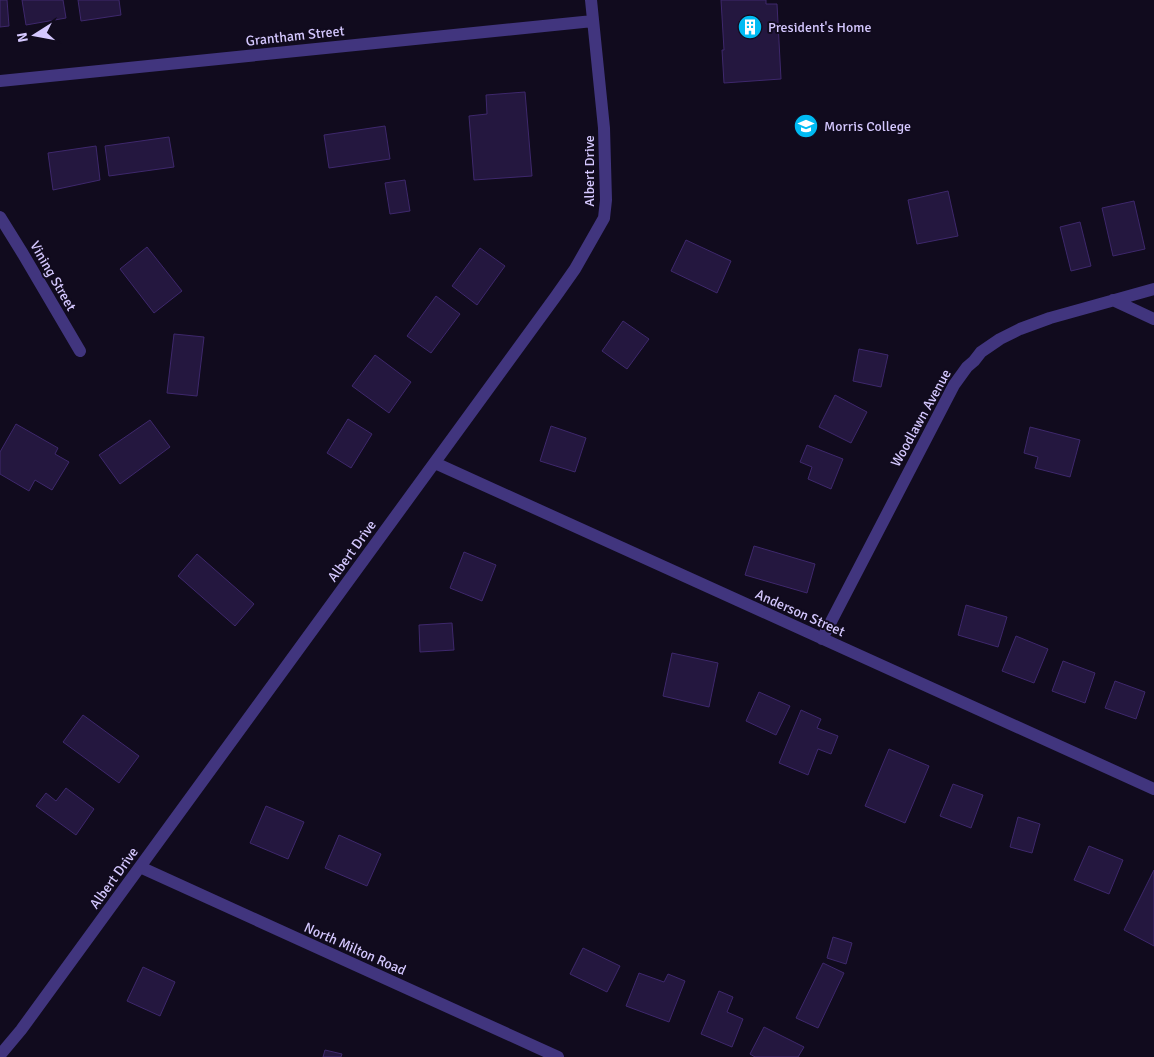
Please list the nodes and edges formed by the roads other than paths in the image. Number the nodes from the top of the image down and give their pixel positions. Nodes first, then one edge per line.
1 (591, 0) edge
2 (593, 21) junction
3 (0, 81) edge
4 (0, 217) edge
5 (1154, 289) edge
6 (1113, 300) junction
7 (1154, 319) edge
8 (80, 351) dead end
9 (434, 463) junction
10 (822, 639) junction
11 (1154, 789) edge
12 (140, 868) junction
13 (0, 1055) edge
14 (558, 1057) edge

1 - 2 street, Albert Drive
2 - 3 street, Grantham Street
2 - 9 street, Albert Drive
4 - 8 street, Vining Street
5 - 6 street, Woodlawn Avenue
6 - 7 street
6 - 10 street, Woodlawn Avenue
9 - 10 street, Anderson Street
9 - 12 street, Albert Drive
10 - 11 street, Anderson Street
12 - 13 street, Albert Drive
12 - 14 street, North Milton Road

